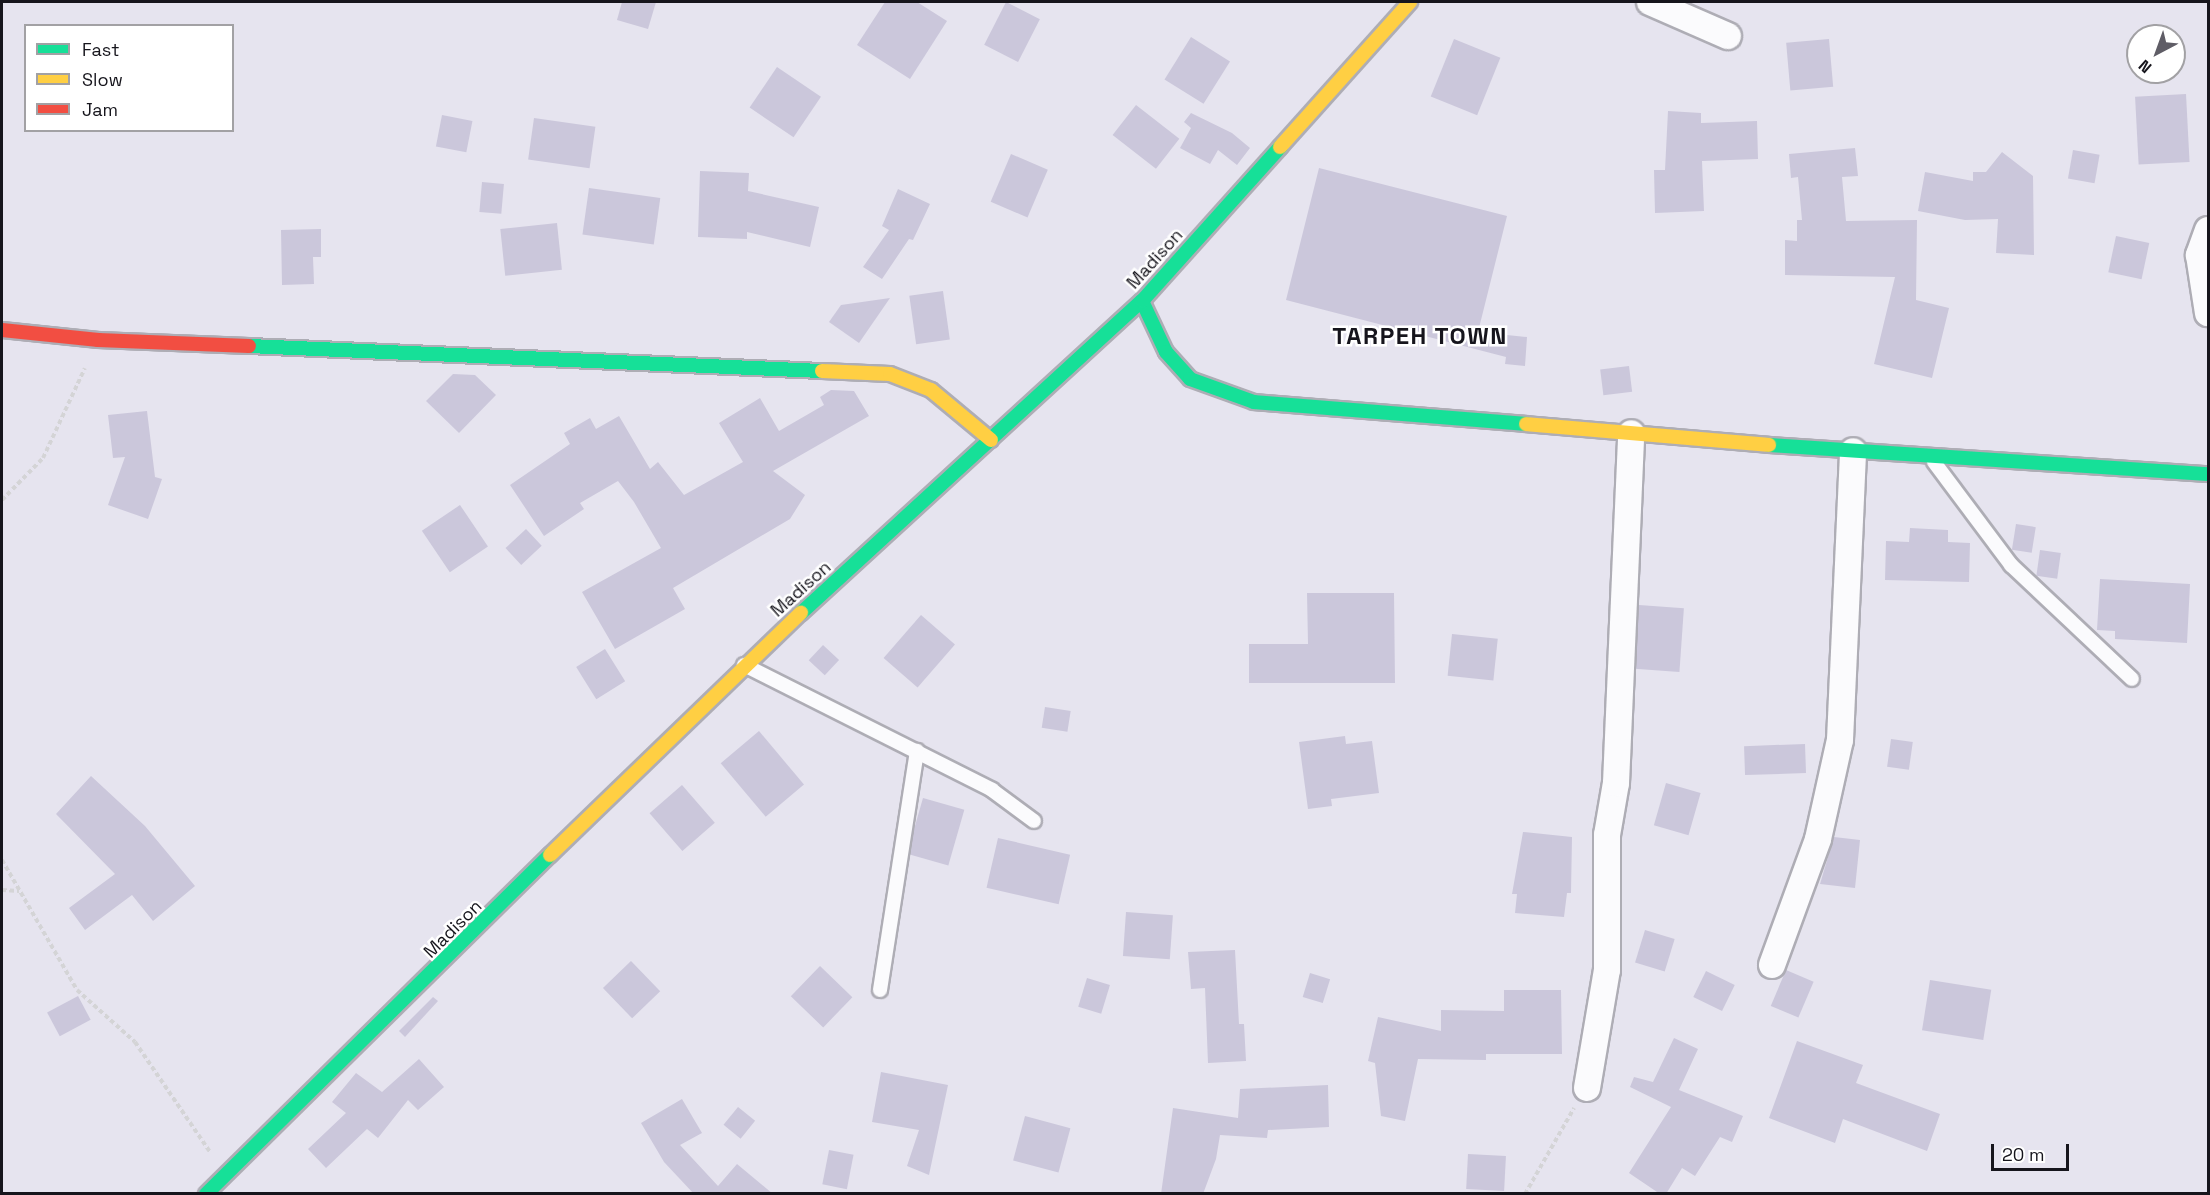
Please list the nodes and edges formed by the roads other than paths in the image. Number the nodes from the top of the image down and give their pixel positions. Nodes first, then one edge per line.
1 (1410, 2) edge
2 (1650, 2) edge
3 (1728, 36) dead end
4 (2208, 230) edge
5 (1142, 301) junction
6 (2208, 313) edge
7 (2, 330) edge
8 (1631, 433) junction
9 (991, 440) junction
10 (1853, 451) junction
11 (1931, 458) junction
12 (2208, 474) edge
13 (744, 665) junction
14 (2132, 679) dead end
15 (917, 751) junction
16 (1034, 821) dead end
17 (1772, 964) dead end
18 (880, 990) dead end
19 (1587, 1088) road end
20 (206, 1194) edge

1 - 5 street, Madison
2 - 3 street
4 - 6 street
5 - 8 street
5 - 9 street, Madison
7 - 9 street
8 - 10 street
8 - 19 street
9 - 13 street, Madison
10 - 11 street
10 - 17 street
11 - 12 street
11 - 14 lane
13 - 15 lane
13 - 20 street, Madison
15 - 16 lane
15 - 18 lane

